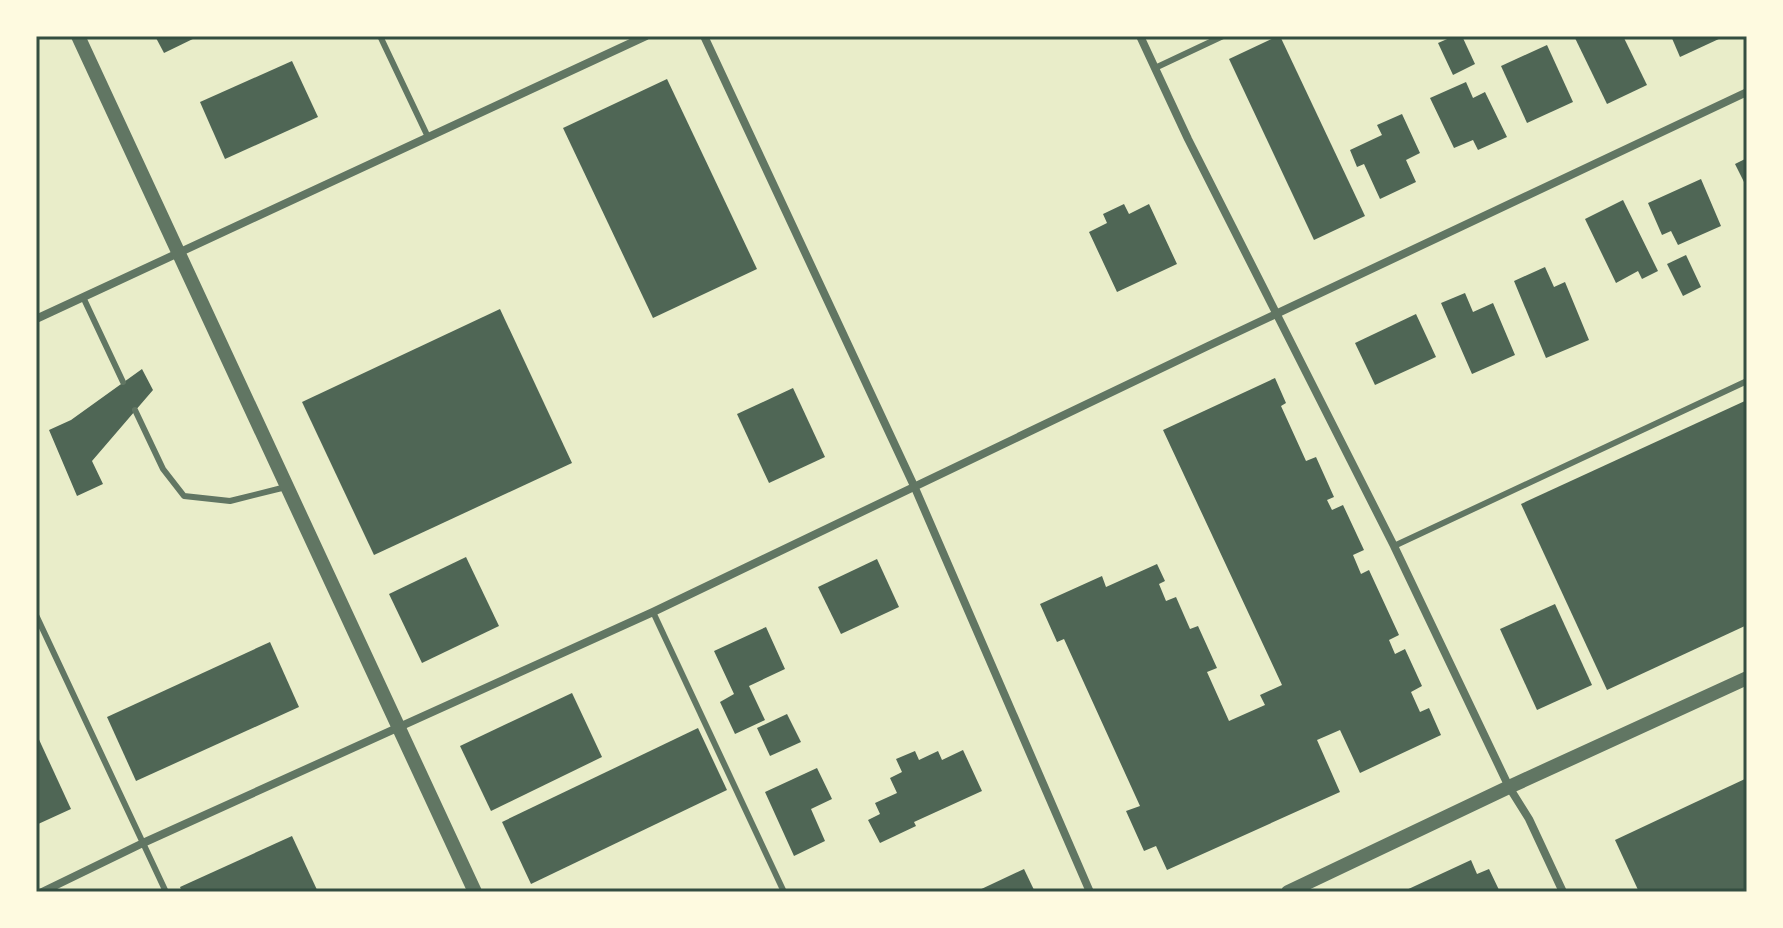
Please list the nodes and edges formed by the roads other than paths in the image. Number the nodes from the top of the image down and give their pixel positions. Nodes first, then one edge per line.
1 (78, 36) edge
2 (380, 36) edge
3 (646, 36) edge
4 (704, 36) edge
5 (1140, 36) edge
6 (1223, 36) edge
7 (1155, 68) junction
8 (1747, 92) edge
9 (428, 137) junction
10 (178, 253) junction
11 (83, 297) junction
12 (1278, 315) junction
13 (36, 319) edge
14 (1747, 381) edge
15 (123, 382) dead end
16 (135, 410) dead end
17 (286, 487) junction
18 (915, 488) junction
19 (1394, 546) junction
20 (653, 612) junction
21 (36, 615) edge
22 (1747, 678) edge
23 (397, 728) junction
24 (1509, 787) junction
25 (143, 843) junction
26 (42, 892) edge
27 (166, 892) edge
28 (475, 892) edge
29 (784, 892) edge
30 (1090, 892) edge
31 (1288, 892) edge
32 (1563, 892) edge

1 - 10 street
2 - 9 lane
3 - 9 street
4 - 18 street
5 - 7 street
6 - 7 lane
7 - 12 street
8 - 12 street
9 - 10 street
10 - 11 street
10 - 17 street
11 - 13 street
11 - 15 lane
12 - 18 street
12 - 19 street
14 - 19 lane
16 - 17 lane
17 - 23 street
18 - 20 street
18 - 30 street
19 - 24 street
20 - 23 street
20 - 29 lane
21 - 25 lane
22 - 24 street
23 - 25 street
23 - 28 street
24 - 31 street
24 - 32 street
25 - 26 street
25 - 27 lane

